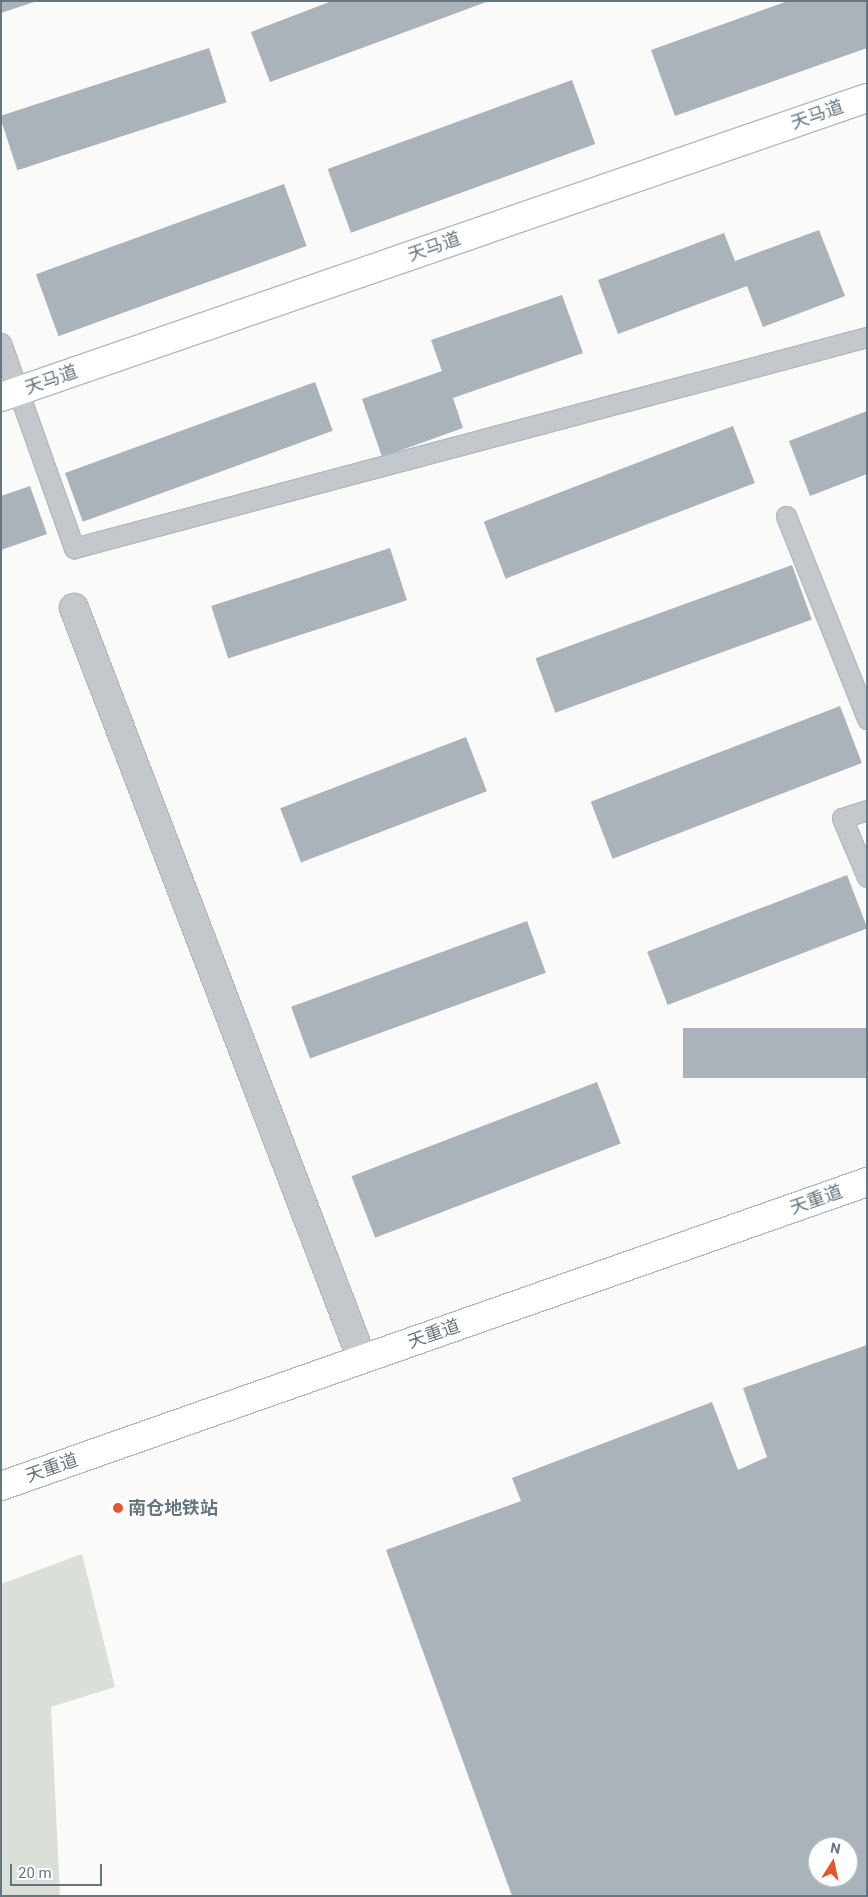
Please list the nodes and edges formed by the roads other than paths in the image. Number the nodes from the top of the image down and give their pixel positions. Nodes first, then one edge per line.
1 (867, 98) edge
2 (867, 337) edge
3 (1, 343) edge
4 (10, 394) edge
5 (786, 516) dead end
6 (74, 608) dead end
7 (867, 720) edge
8 (867, 810) edge
9 (867, 877) edge
10 (867, 1182) edge
11 (362, 1359) junction
12 (1, 1486) edge

1 - 4 street, 天马道
2 - 4 lane
3 - 4 lane
5 - 7 lane
6 - 11 street
8 - 9 lane
10 - 11 street, 天重道
11 - 12 street, 天重道

